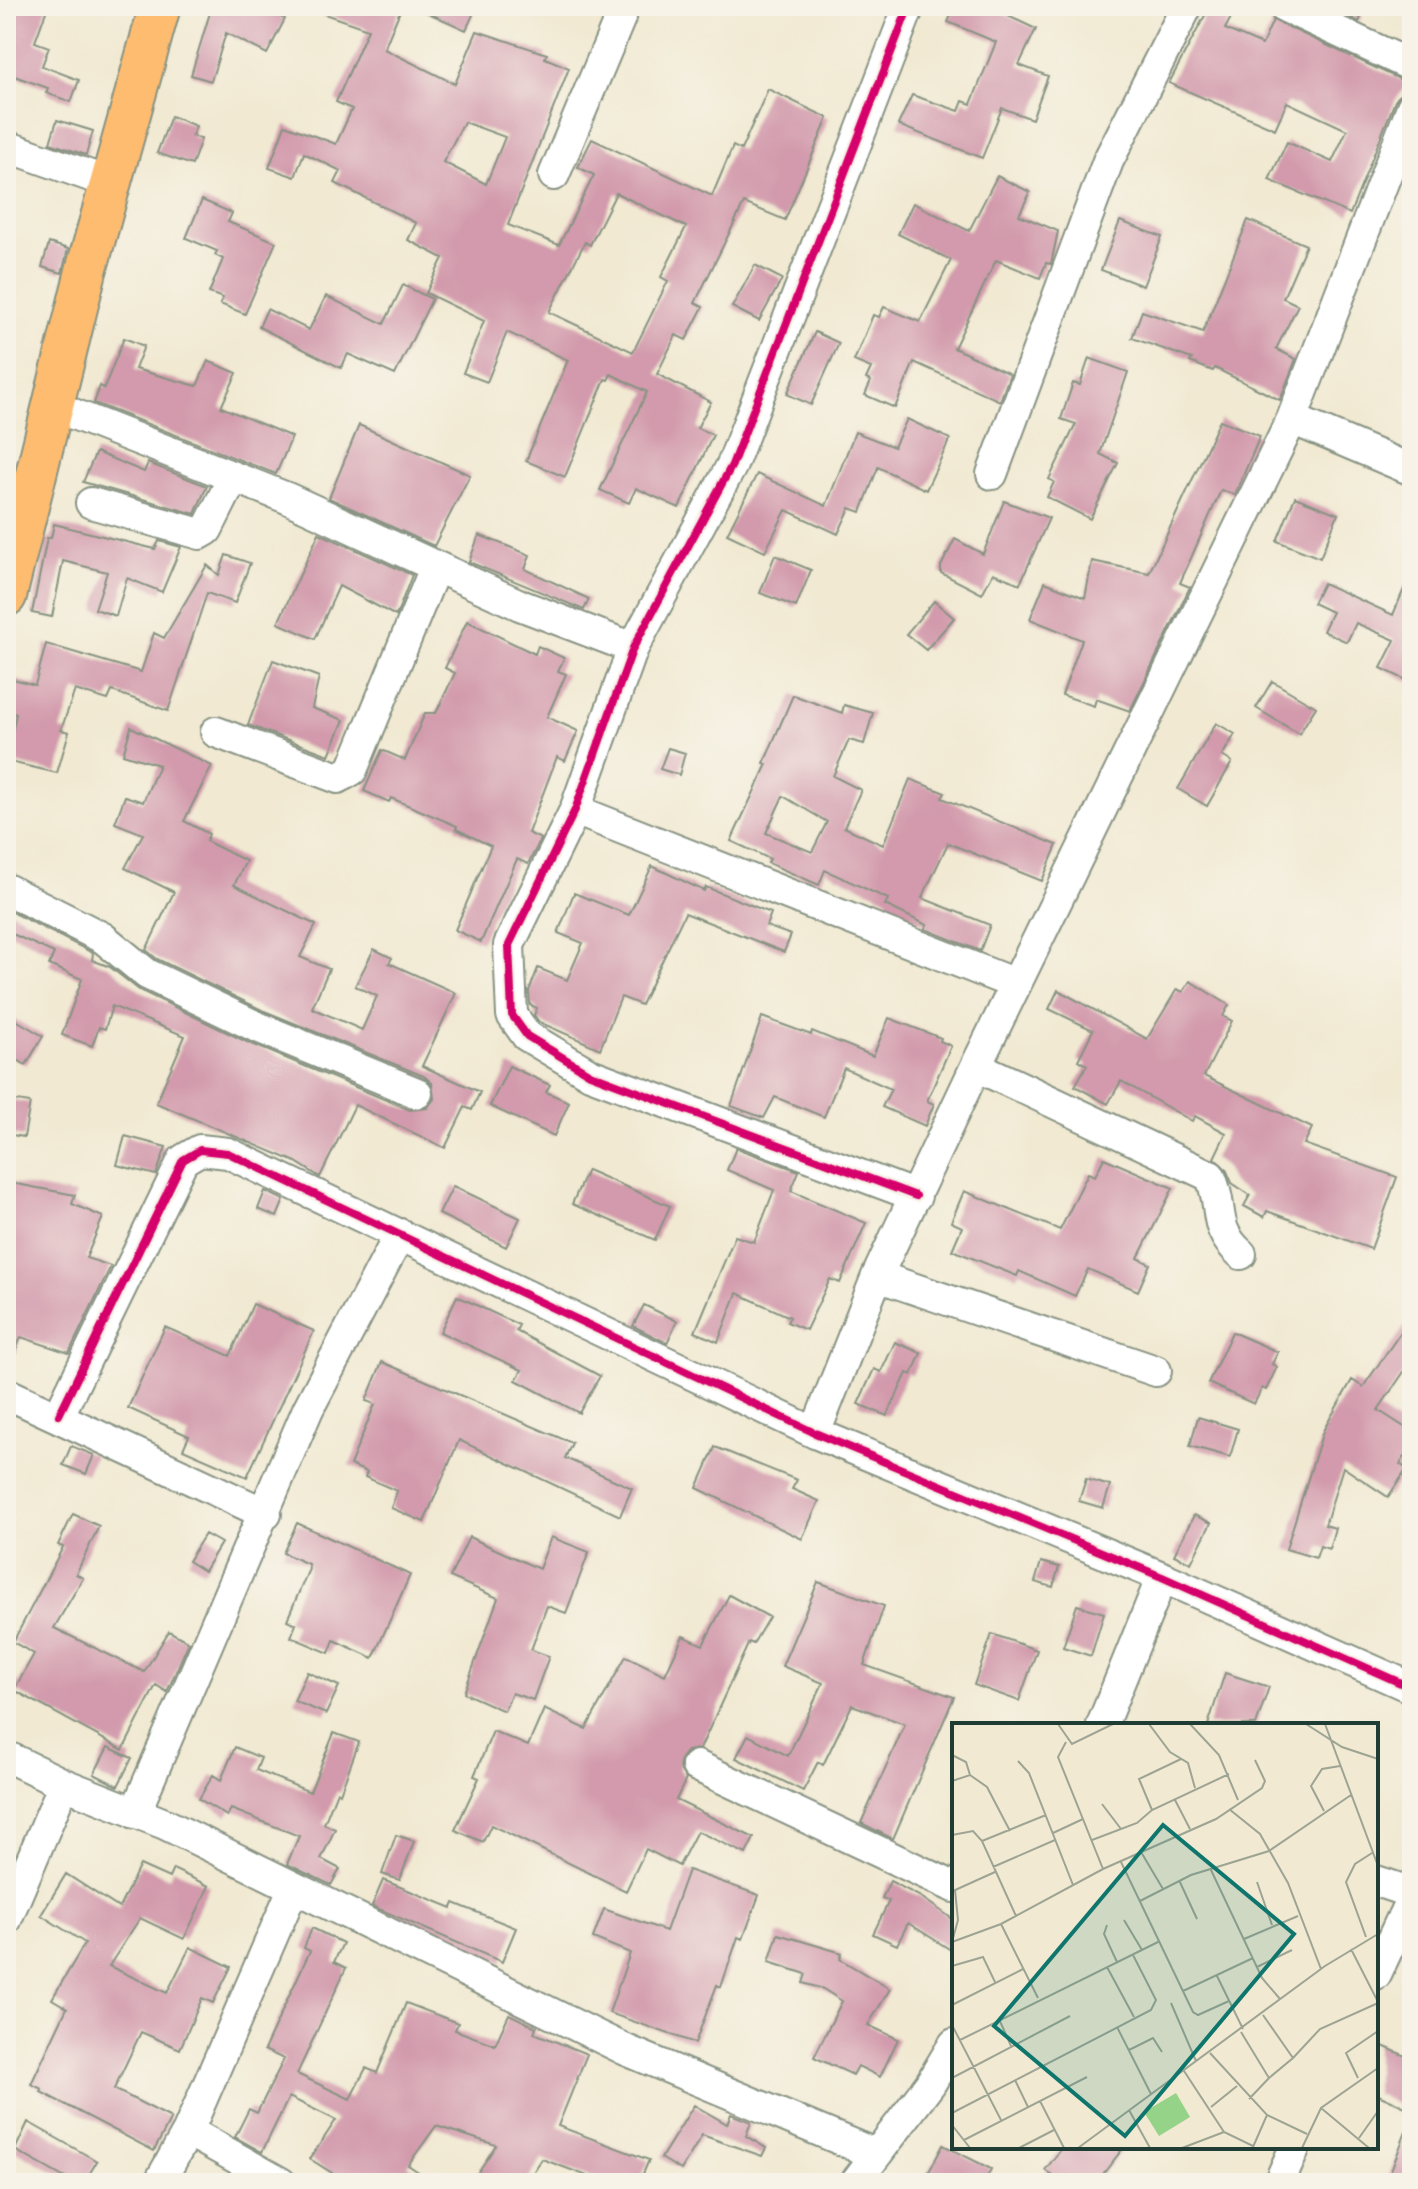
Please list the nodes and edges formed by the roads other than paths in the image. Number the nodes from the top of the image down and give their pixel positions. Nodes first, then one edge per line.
1 (160, 6) edge
2 (625, 6) edge
3 (909, 6) edge
4 (1187, 6) edge
5 (1283, 6) edge
6 (1412, 66) edge
7 (1412, 107) edge
8 (6, 146) edge
9 (554, 175) dead end
10 (113, 184) junction
11 (53, 406) junction
12 (1292, 419) junction
13 (1412, 470) edge
14 (992, 474) dead end
15 (233, 478) junction
16 (91, 503) dead end
17 (435, 568) junction
18 (6, 596) edge
19 (633, 648) junction
20 (216, 732) dead end
21 (575, 810) junction
22 (6, 889) edge
23 (1015, 984) junction
24 (976, 1066) junction
25 (417, 1093) dead end
26 (916, 1196) junction
27 (400, 1234) junction
28 (1241, 1254) dead end
29 (877, 1276) junction
30 (1156, 1371) dead end
31 (6, 1393) edge
32 (59, 1415) junction
33 (815, 1433) junction
34 (266, 1514) junction
35 (1162, 1577) junction
36 (1412, 1688) edge
37 (1103, 1723) edge
38 (6, 1756) edge
39 (697, 1766) dead end
40 (64, 1784) junction
41 (135, 1813) junction
42 (1378, 1882) edge
43 (952, 1886) edge
44 (293, 1889) junction
45 (1412, 1895) edge
46 (6, 1920) edge
47 (1378, 1970) edge
48 (952, 2047) edge
49 (188, 2131) junction
50 (1294, 2149) edge
51 (875, 2154) junction
52 (159, 2183) edge
53 (281, 2183) edge
54 (855, 2183) edge
55 (1279, 2183) edge

1 - 10 main road
2 - 9 street
3 - 19 street
4 - 14 street
5 - 6 street
7 - 12 street
8 - 10 street
10 - 11 main road
11 - 15 street
11 - 18 main road
12 - 13 street
12 - 23 street
15 - 16 street
15 - 17 street
17 - 19 street
17 - 20 street
19 - 21 street
21 - 23 street
21 - 26 street
22 - 25 street
23 - 24 street
24 - 26 street
24 - 28 street
26 - 29 street
27 - 32 street
27 - 33 street
27 - 34 street
29 - 30 street
29 - 33 street
31 - 32 street
32 - 34 street
33 - 35 street
34 - 41 street
35 - 36 street
35 - 37 street
38 - 40 street
39 - 43 street
40 - 41 street
40 - 46 street
41 - 44 street
42 - 45 street
44 - 49 street
44 - 51 street
45 - 47 street
48 - 51 street
49 - 52 street
49 - 53 street
50 - 55 street
51 - 54 street

